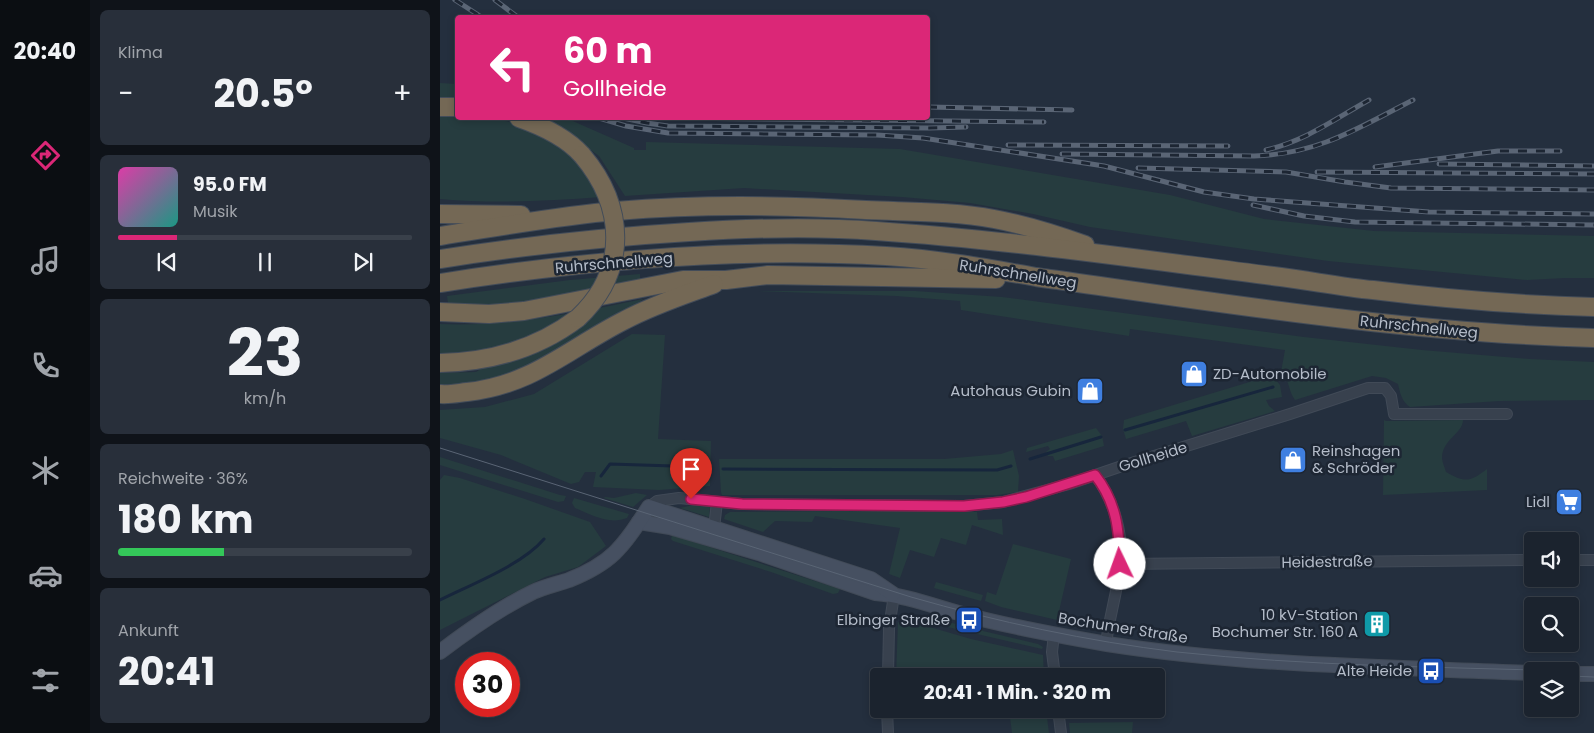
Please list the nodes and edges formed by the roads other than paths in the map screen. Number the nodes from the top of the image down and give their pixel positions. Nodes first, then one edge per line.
1 (440, 107) edge
2 (455, 107) edge
3 (524, 120) edge
4 (440, 214) edge
5 (554, 218) junction
6 (440, 236) edge
7 (1116, 256) junction
8 (440, 258) edge
9 (1036, 277) junction
10 (726, 280) junction
11 (440, 283) edge
12 (1594, 307) edge
13 (440, 312) edge
14 (1594, 338) edge
15 (440, 363) edge
16 (440, 394) edge
17 (1507, 414) dead end
18 (1095, 475) junction
19 (717, 502) junction
20 (649, 507) junction
21 (639, 522) junction
22 (714, 528) junction
23 (1524, 560) edge
24 (1579, 560) edge
25 (1594, 560) edge
26 (1120, 564) junction
27 (894, 595) junction
28 (1054, 634) junction
29 (1106, 644) junction
30 (440, 652) edge
31 (888, 668) edge
32 (1053, 668) edge
33 (1524, 673) edge
34 (1579, 674) edge
35 (1594, 674) edge
36 (887, 718) edge
37 (1059, 718) edge
38 (888, 733) edge
39 (1061, 733) edge

1 - 2 highway
3 - 15 highway, bridge
4 - 5 highway
5 - 6 highway
5 - 7 highway
7 - 8 highway, Ruhrschnellweg
7 - 12 highway, Ruhrschnellweg
9 - 10 highway
9 - 11 highway, Ruhrschnellweg
9 - 14 highway, Ruhrschnellweg
10 - 13 highway
10 - 16 highway
17 - 18 street, Gollheide
18 - 19 street, Gollheide
18 - 26 street
19 - 20 street, Gollheide
19 - 22 street
20 - 21 main road
20 - 22 main road
21 - 27 main road
21 - 30 main road
22 - 27 main road
23 - 26 street, Heidestraße
24 - 25 street
26 - 29 street
27 - 28 main road, Bochumer Straße
27 - 31 street
28 - 29 main road, Bochumer Straße
28 - 32 street
29 - 33 main road, Bochumer Straße
34 - 35 main road
36 - 38 street
37 - 39 street

